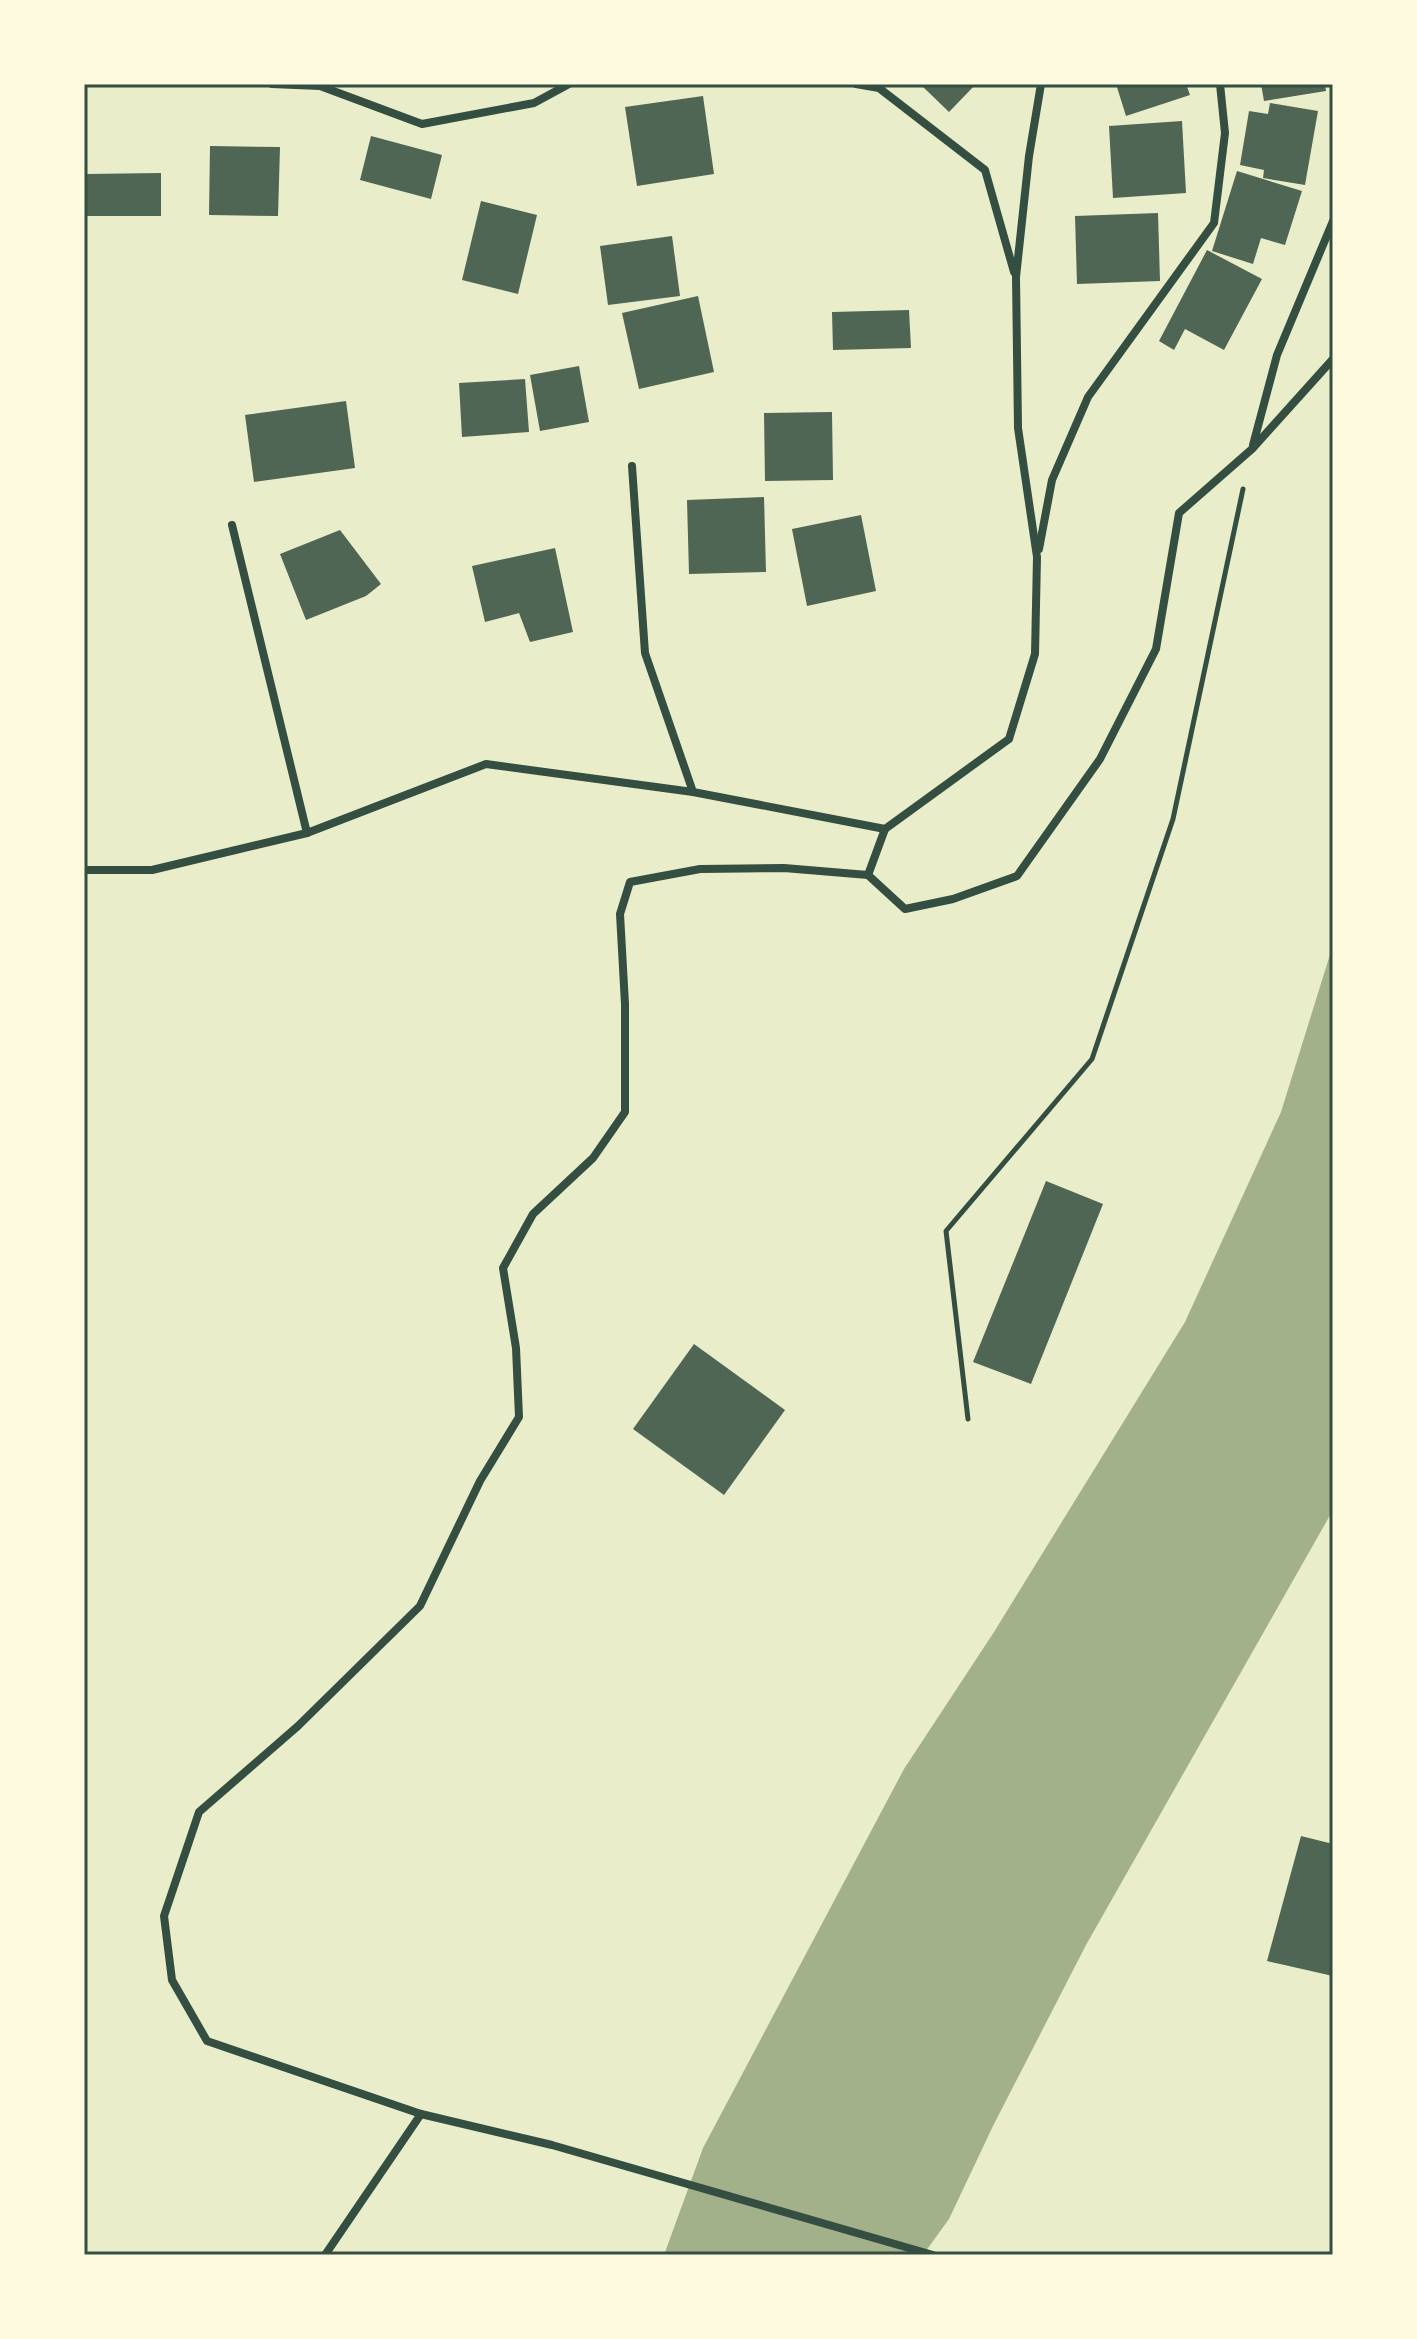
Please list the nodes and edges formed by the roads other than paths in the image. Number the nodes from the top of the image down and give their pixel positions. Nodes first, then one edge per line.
1 (272, 84) edge
2 (569, 84) edge
3 (856, 84) edge
4 (1041, 84) edge
5 (1220, 84) edge
6 (1333, 221) edge
7 (1016, 277) junction
8 (1333, 359) edge
9 (1252, 449) junction
10 (632, 466) dead end
11 (232, 525) dead end
12 (1037, 557) junction
13 (693, 792) junction
14 (885, 829) junction
15 (307, 833) junction
16 (84, 870) edge
17 (868, 875) junction
18 (421, 2114) junction
19 (325, 2255) edge
20 (933, 2255) edge

1 - 2 street
3 - 7 street
4 - 7 street
5 - 12 street
6 - 9 street
7 - 12 street
8 - 9 street
9 - 17 street
10 - 13 street
11 - 15 street
12 - 14 street
13 - 14 street
13 - 15 street
14 - 17 street
15 - 16 street
17 - 18 street
18 - 19 street
18 - 20 street

